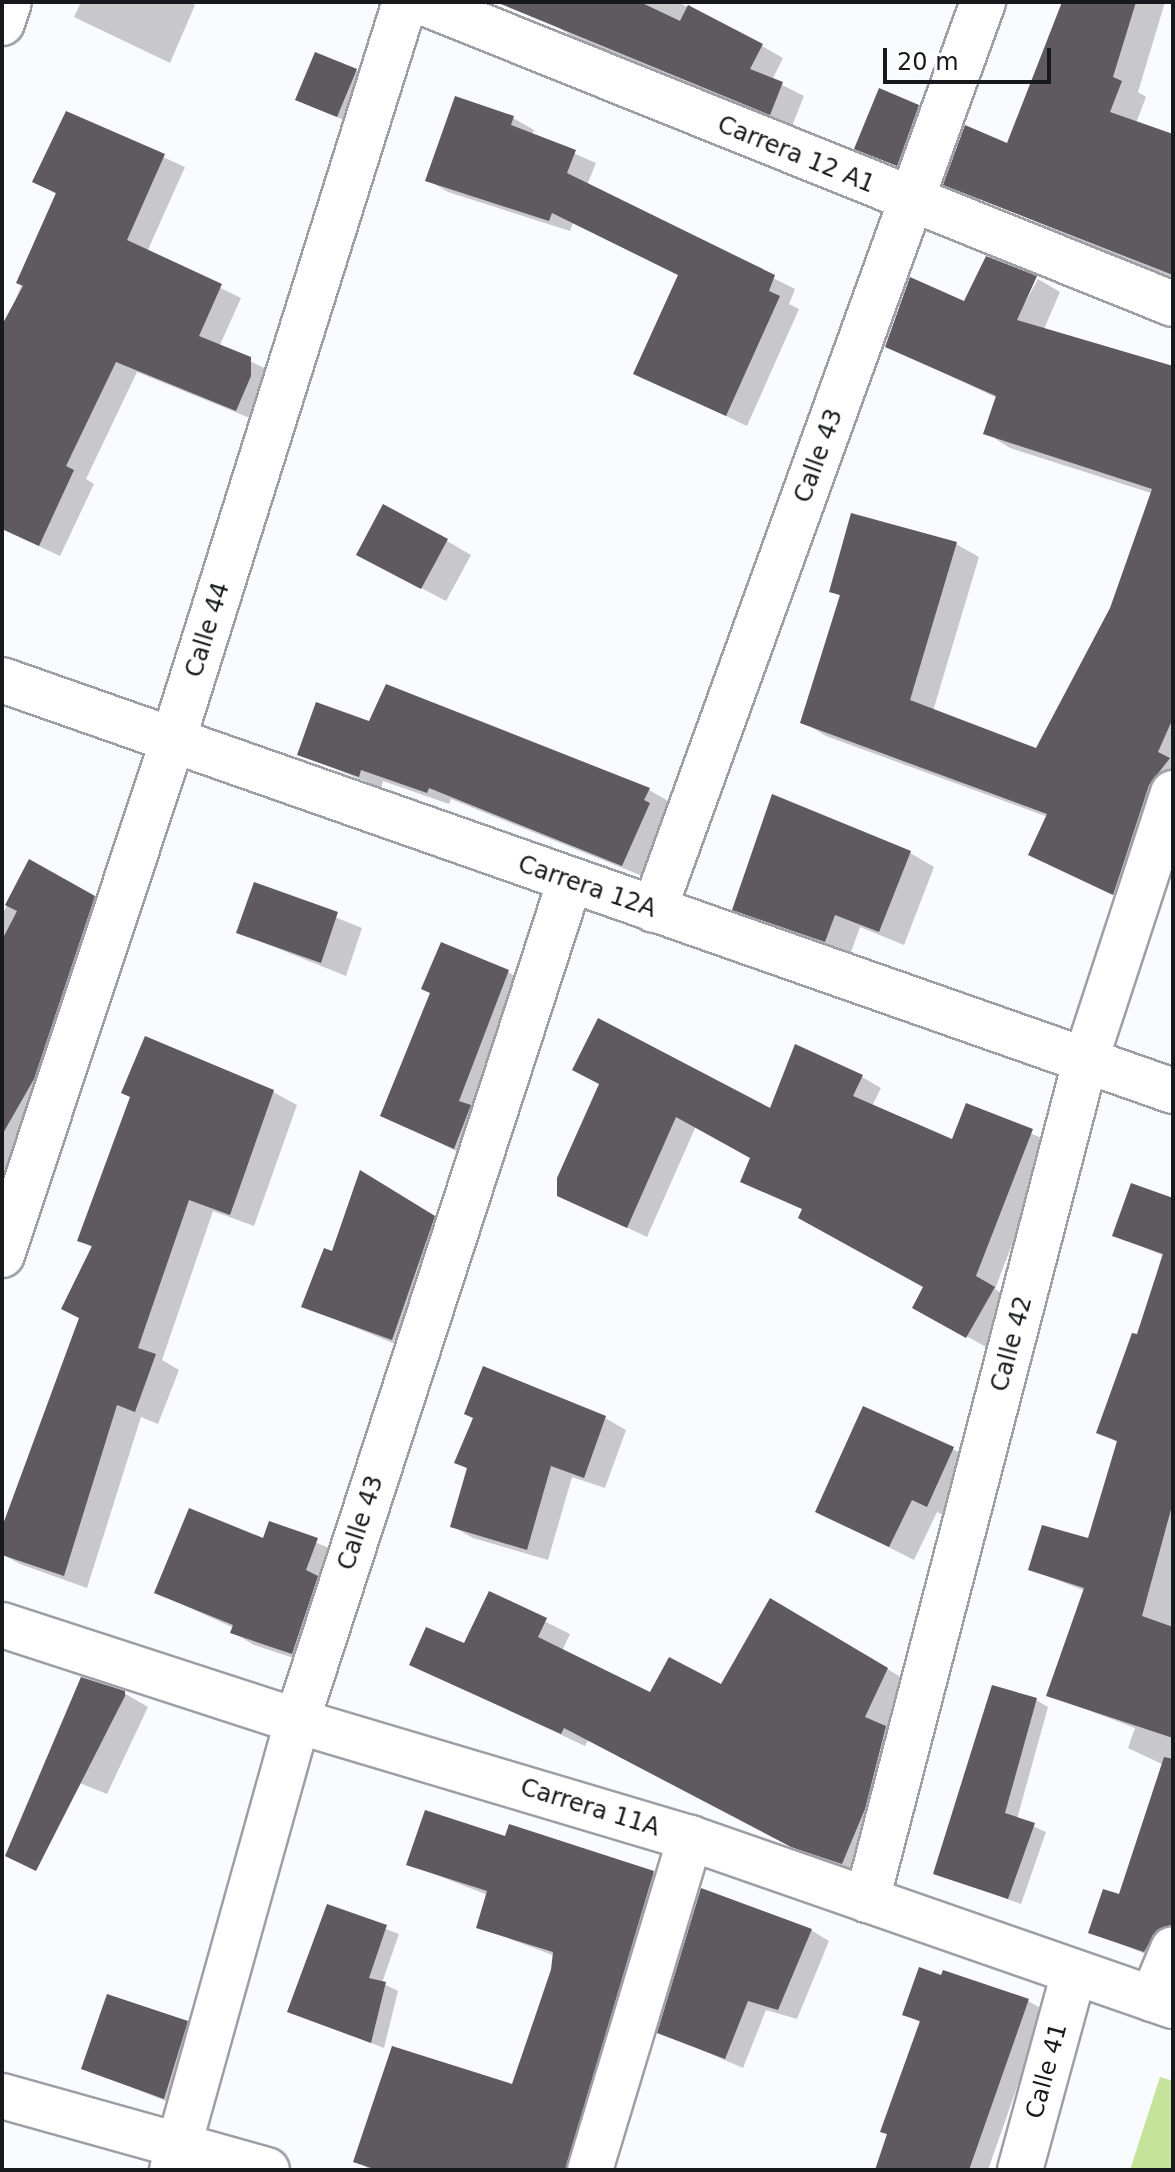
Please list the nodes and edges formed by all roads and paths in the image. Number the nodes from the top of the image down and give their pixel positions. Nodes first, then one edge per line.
1 (9, 2) edge
2 (405, 2) edge
3 (422, 2) edge
4 (983, 2) edge
5 (2, 23) edge
6 (911, 203) junction
7 (1173, 304) edge
8 (2, 680) edge
9 (173, 740) junction
10 (1173, 793) edge
11 (570, 881) junction
12 (654, 910) junction
13 (1085, 1062) junction
14 (1173, 1091) edge
15 (2, 1255) edge
16 (2, 1625) edge
17 (297, 1721) junction
18 (690, 1838) junction
19 (867, 1900) junction
20 (1173, 1949) edge
21 (1074, 1972) junction
22 (1162, 2002) edge
23 (2, 2096) edge
24 (176, 2159) edge
25 (267, 2170) edge
26 (590, 2170) edge
27 (1020, 2170) edge

1 - 5 street
2 - 9 street, Calle 44
3 - 6 street, Carrera 12 A1
4 - 6 street, Calle 43
6 - 7 street, Carrera 12 A1
6 - 12 street, Calle 43
8 - 9 street, Carrera 12A
9 - 11 street, Carrera 12A
9 - 15 street, Calle 44
10 - 13 street, Calle 42
11 - 12 street, Carrera 12A
11 - 17 street, Calle 43
12 - 13 street, Carrera 12A
13 - 14 street, Carrera 12A
13 - 19 street, Calle 42
16 - 17 street, Carrera 11A
17 - 18 street, Carrera 11A
17 - 24 street, Calle 43
18 - 19 street, Carrera 11A
18 - 26 street
19 - 21 street, Carrera 11A
20 - 22 street
21 - 22 street, Carrera 11A
21 - 27 street, Calle 41
23 - 24 street
24 - 25 street

